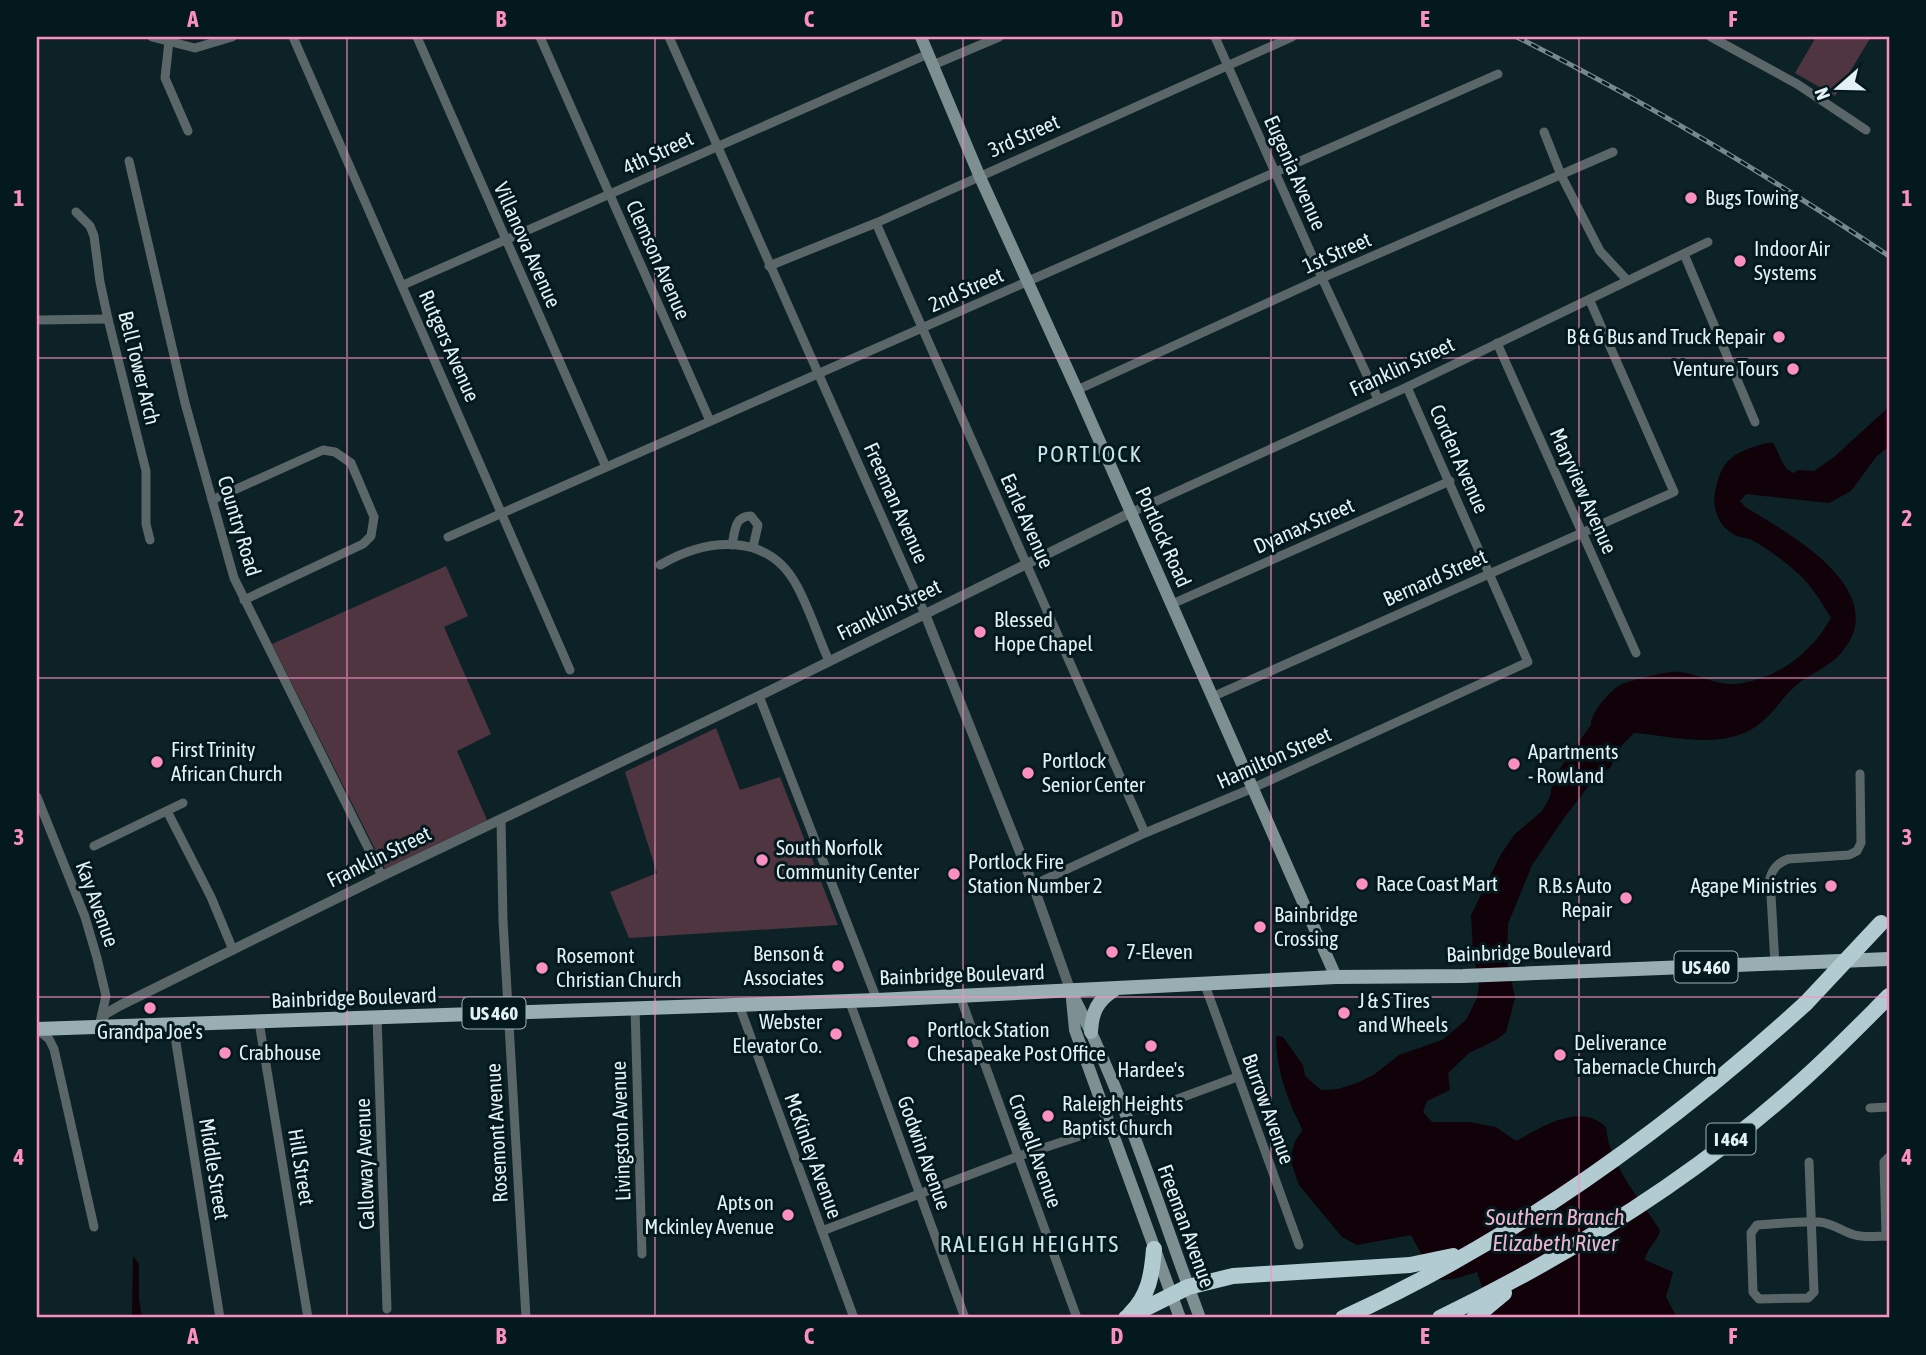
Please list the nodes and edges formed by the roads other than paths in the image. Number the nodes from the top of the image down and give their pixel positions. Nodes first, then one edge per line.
1 (152, 37) edge
2 (232, 37) edge
3 (293, 37) edge
4 (417, 37) edge
5 (540, 37) edge
6 (669, 37) edge
7 (921, 37) edge
8 (999, 37) edge
9 (1215, 37) edge
10 (1292, 37) edge
11 (1711, 37) edge
12 (169, 41) junction
13 (931, 60) junction
14 (1228, 65) junction
15 (1498, 74) dead end
16 (1866, 130) dead end
17 (188, 131) dead end
18 (1544, 132) dead end
19 (717, 145) junction
20 (1612, 152) dead end
21 (130, 161) dead end
22 (1275, 171) junction
23 (979, 175) junction
24 (1561, 175) junction
25 (609, 195) junction
26 (76, 212) dead end
27 (876, 223) junction
28 (506, 241) junction
29 (1708, 242) dead end
30 (1684, 254) junction
31 (769, 265) junction
32 (1322, 278) junction
33 (1627, 280) junction
34 (1028, 282) junction
35 (403, 285) junction
36 (1590, 301) junction
37 (108, 318) junction
38 (37, 320) edge
39 (923, 328) junction
40 (1497, 343) junction
41 (817, 374) junction
42 (1407, 387) junction
43 (1077, 390) junction
44 (1378, 399) junction
45 (710, 421) junction
46 (1755, 422) dead end
47 (607, 467) junction
48 (1450, 481) junction
49 (212, 500) junction
50 (503, 513) junction
51 (1130, 513) junction
52 (1582, 532) junction
53 (448, 537) dead end
54 (150, 540) dead end
55 (733, 545) junction
56 (753, 547) junction
57 (1026, 563) junction
58 (660, 565) dead end
59 (1490, 573) junction
60 (244, 600) junction
61 (1172, 604) junction
62 (925, 614) junction
63 (1636, 653) dead end
64 (829, 661) junction
65 (1528, 662) joint
66 (570, 670) dead end
67 (759, 696) junction
68 (1212, 697) junction
69 (1860, 774) dead end
70 (1253, 788) junction
71 (37, 797) edge
72 (183, 803) dead end
73 (167, 811) junction
74 (500, 820) junction
75 (1145, 833) junction
76 (94, 846) dead end
77 (382, 876) junction
78 (1033, 885) junction
79 (1885, 918) edge
80 (233, 950) junction
81 (1889, 959) edge
82 (1775, 964) junction
83 (1336, 977) junction
84 (1205, 985) junction
85 (1116, 989) junction
86 (1071, 992) junction
87 (960, 996) junction
88 (1889, 996) edge
89 (849, 1000) junction
90 (877, 1000) junction
91 (739, 1005) junction
92 (635, 1008) junction
93 (508, 1013) junction
94 (377, 1017) junction
95 (259, 1022) junction
96 (173, 1024) junction
97 (99, 1027) junction
98 (37, 1029) edge
99 (1091, 1032) junction
100 (1237, 1077) junction
101 (1889, 1107) edge
102 (1870, 1108) dead end
103 (1148, 1110) dead end
104 (1092, 1132) dead end
105 (1019, 1156) junction
106 (1889, 1157) edge
107 (1809, 1161) dead end
108 (919, 1194) junction
109 (1812, 1222) junction
110 (94, 1227) dead end
111 (822, 1231) junction
112 (1888, 1236) edge
113 (1299, 1245) dead end
114 (1154, 1249) junction
115 (1472, 1251) junction
116 (642, 1254) dead end
117 (1188, 1287) junction
118 (1171, 1296) junction
119 (387, 1309) dead end
120 (1472, 1313) edge
121 (220, 1318) edge
122 (308, 1318) edge
123 (526, 1318) edge
124 (854, 1318) edge
125 (965, 1318) edge
126 (1077, 1318) edge
127 (1125, 1318) edge
128 (1180, 1318) edge
129 (1200, 1318) edge
130 (1343, 1318) edge
131 (1440, 1318) edge

1 - 12 street
2 - 12 street
3 - 35 street, Rutgers Avenue
4 - 28 street, Villanova Avenue
5 - 25 street, Clemson Avenue
6 - 19 street, Freeman Avenue
7 - 13 main road, Portlock Road
8 - 13 street, 4th Street
9 - 14 street, Eugenia Avenue
10 - 14 street, 3rd Street
11 - 16 street
12 - 17 street
13 - 19 street, 4th Street
13 - 23 main road, Portlock Road
14 - 22 street, Eugenia Avenue
14 - 23 street, 3rd Street
15 - 22 street, 2nd Street
18 - 24 street
19 - 25 street, 4th Street
19 - 31 street, Freeman Avenue
20 - 24 street, 1st Street
21 - 49 street, Country Road
22 - 32 street, Eugenia Avenue
22 - 34 street, 2nd Street
23 - 27 street, 3rd Street
23 - 34 main road, Portlock Road
24 - 32 street, 1st Street
24 - 33 street
25 - 28 street, 4th Street
25 - 45 street, Clemson Avenue
26 - 37 street, Bell Tower Arch
27 - 31 street, 3rd Street
27 - 39 street, Earle Avenue
28 - 35 street, 4th Street
28 - 47 street, Villanova Avenue
29 - 30 street, Franklin Street
30 - 33 street, Franklin Street
30 - 46 street
31 - 41 street, Freeman Avenue
32 - 43 street, 1st Street
32 - 44 street, Eugenia Avenue
33 - 36 street, Franklin Street
34 - 39 street, 2nd Street
34 - 43 main road, Portlock Road
35 - 50 street, Rutgers Avenue
36 - 40 street, Franklin Street
36 - 52 street, Bernard Street
37 - 38 street
37 - 54 street, Bell Tower Arch
39 - 41 street, 2nd Street
39 - 57 street, Earle Avenue
40 - 42 street, Franklin Street
40 - 52 street, Maryview Avenue
41 - 45 street, 2nd Street
41 - 62 street, Freeman Avenue
42 - 44 street, Franklin Street
42 - 48 street, Corden Avenue
43 - 51 main road, Portlock Road
44 - 51 street, Franklin Street
45 - 47 street, 2nd Street
47 - 50 street, 2nd Street
48 - 59 street, Corden Avenue
48 - 61 street, Dyanax Street
49 - 60 street, Country Road
49 - 60 street
50 - 53 street, 2nd Street
50 - 66 street, Rutgers Avenue
51 - 57 street, Franklin Street
51 - 61 main road, Portlock Road
52 - 59 street, Bernard Street
52 - 63 street, Maryview Avenue
55 - 56 street
55 - 56 street
55 - 58 street
56 - 64 street
57 - 62 street, Franklin Street
57 - 75 street, Earle Avenue
59 - 65 street, Corden Avenue
59 - 68 street, Bernard Street
60 - 77 street, Country Road
61 - 68 main road, Portlock Road
62 - 64 street, Franklin Street
62 - 78 street, Freeman Avenue
64 - 67 street, Franklin Street
65 - 70 street, Hamilton Street
67 - 74 street, Franklin Street
67 - 90 street
68 - 70 main road, Portlock Road
69 - 82 street
70 - 75 street, Hamilton Street
70 - 83 main road, Portlock Road
71 - 97 street, Kay Avenue
72 - 73 street
73 - 76 street
73 - 80 street
74 - 77 street, Franklin Street
74 - 93 street, Rosemont Avenue
75 - 78 street, Hamilton Street
77 - 80 street, Franklin Street
78 - 86 street, Freeman Avenue
79 - 115 highway, I 464, bridge
80 - 97 street, Franklin Street
81 - 82 main road, Bainbridge Boulevard / US 460
82 - 83 main road, Bainbridge Boulevard / US 460
83 - 84 main road, Bainbridge Boulevard / US 460
84 - 85 main road, Bainbridge Boulevard / US 460
84 - 100 street, Burrow Avenue
85 - 86 main road, Bainbridge Boulevard / US 460
85 - 99 main road
86 - 87 main road, Bainbridge Boulevard / US 460
86 - 99 main road, Freeman Avenue
86 - 114 main road, Freeman Avenue
87 - 90 main road, Bainbridge Boulevard / US 460
87 - 105 street, Crowell Avenue
88 - 120 highway, I 464
89 - 90 main road, Bainbridge Boulevard / US 460
89 - 91 main road, Bainbridge Boulevard / US 460
89 - 108 street, Godwin Avenue
91 - 92 main road, Bainbridge Boulevard / US 460
91 - 111 street, McKinley Avenue
92 - 93 main road, Bainbridge Boulevard / US 460
92 - 116 street, Livingston Avenue
93 - 94 main road, Bainbridge Boulevard / US 460
93 - 123 street, Rosemont Avenue
94 - 95 main road, Bainbridge Boulevard / US 460
94 - 119 street, Calloway Avenue
95 - 96 main road, Bainbridge Boulevard / US 460
95 - 122 street, Hill Street
96 - 97 main road, Bainbridge Boulevard / US 460
96 - 121 street, Middle Street
97 - 98 main road, Bainbridge Boulevard / US 460
98 - 110 street
99 - 117 main road, Freeman Avenue
100 - 103 street
100 - 113 street, Burrow Avenue
101 - 102 street
104 - 105 street
105 - 108 street
105 - 126 street, Crowell Avenue
106 - 112 street
107 - 109 street
108 - 111 street
108 - 125 street, Godwin Avenue
109 - 109 street
109 - 112 street
111 - 124 street, McKinley Avenue
114 - 118 main road, Freeman Avenue
114 - 127 highway
115 - 117 highway
115 - 130 highway, I 464
117 - 118 highway
117 - 129 main road, Freeman Avenue
118 - 127 highway
118 - 128 main road, Freeman Avenue
120 - 131 highway

